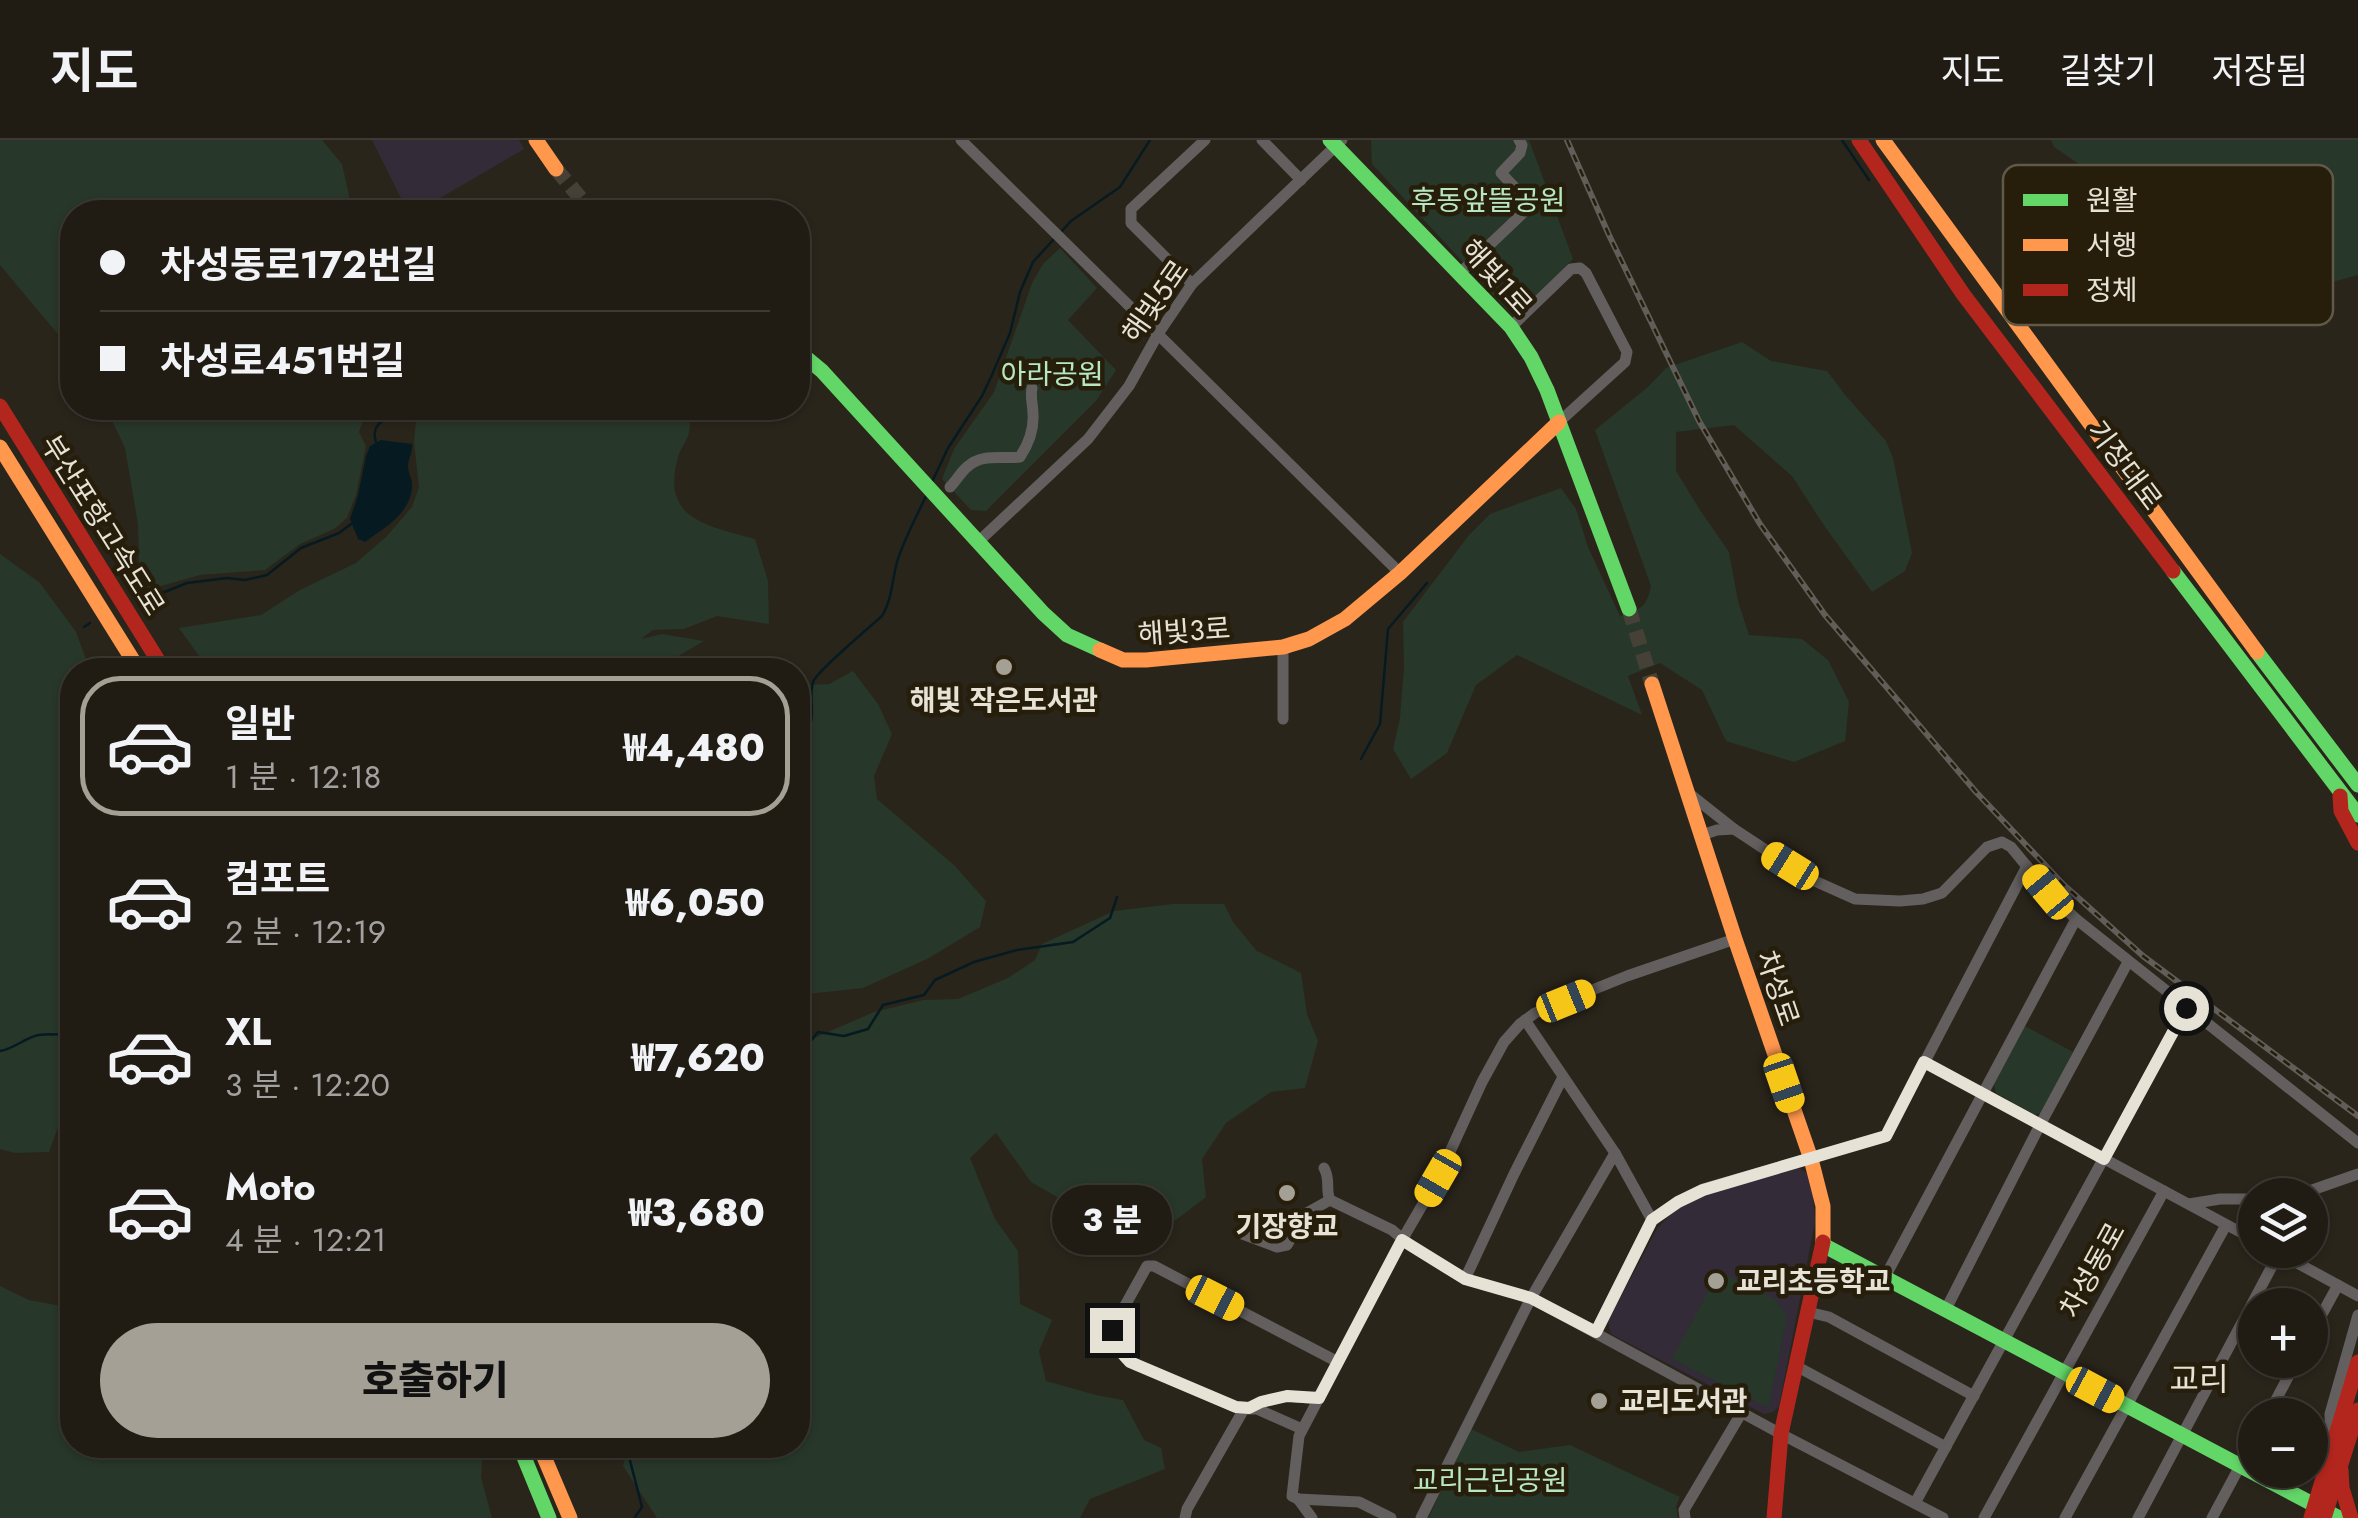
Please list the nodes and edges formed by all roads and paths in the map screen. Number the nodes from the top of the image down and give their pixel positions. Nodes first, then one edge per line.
1 (961, 140) edge
2 (1205, 140) edge
3 (1262, 140) edge
4 (1519, 140) edge
5 (1859, 140) edge
6 (1883, 140) edge
7 (541, 142) edge
8 (1336, 142) edge
9 (556, 169) tunnel mouth
10 (1301, 180) junction
11 (1460, 272) junction
12 (1192, 284) junction
13 (2003, 304) edge
14 (2018, 325) edge
15 (1511, 327) junction
16 (1158, 334) junction
17 (810, 361) edge
18 (1032, 388) dead end
19 (0, 406) edge
20 (1559, 422) junction
21 (0, 447) edge
22 (1021, 455) junction
23 (1030, 466) dead end
24 (942, 492) junction
25 (978, 542) junction
26 (1400, 574) junction
27 (1629, 610) tunnel mouth
28 (1283, 647) junction
29 (132, 658) edge
30 (157, 658) edge
31 (1652, 684) tunnel mouth
32 (1283, 719) dead end
33 (2358, 785) edge
34 (1686, 790) junction
35 (2339, 790) junction
36 (2358, 815) edge
37 (1734, 830) junction
38 (1702, 836) junction
39 (2358, 843) edge
40 (2027, 866) junction
41 (2076, 920) junction
42 (1735, 939) junction
43 (2128, 962) junction
44 (2186, 1008) junction
45 (1525, 1020) junction
46 (1924, 1062) junction
47 (1563, 1077) junction
48 (1982, 1093) junction
49 (2040, 1125) junction
50 (2358, 1143) edge
51 (1615, 1154) junction
52 (1811, 1159) junction
53 (2104, 1159) junction
54 (1324, 1168) dead end
55 (2358, 1174) edge
56 (2328, 1184) edge
57 (2164, 1191) junction
58 (1330, 1200) junction
59 (2238, 1200) edge
60 (2188, 1204) junction
61 (1652, 1220) junction
62 (2226, 1225) junction
63 (2238, 1231) edge
64 (1240, 1233) dead end
65 (1402, 1240) junction
66 (1823, 1244) junction
67 (2268, 1268) edge
68 (2306, 1268) edge
69 (1885, 1278) junction
70 (1465, 1279) junction
71 (2338, 1285) junction
72 (2358, 1296) edge
73 (1531, 1298) junction
74 (2328, 1303) edge
75 (1946, 1309) junction
76 (1808, 1312) junction
77 (2358, 1314) edge
78 (1596, 1332) junction
79 (2004, 1341) junction
80 (1338, 1362) junction
81 (2358, 1362) edge
82 (1796, 1366) junction
83 (2064, 1372) junction
84 (1974, 1396) junction
85 (1319, 1398) junction
86 (2127, 1406) junction
87 (1249, 1408) junction
88 (2358, 1410) edge
89 (1742, 1412) junction
90 (1302, 1430) junction
91 (1781, 1434) junction
92 (2182, 1436) junction
93 (2334, 1444) junction
94 (1946, 1447) junction
95 (524, 1458) edge
96 (545, 1458) edge
97 (2238, 1466) edge
98 (2340, 1466) junction
99 (2238, 1471) edge
100 (2277, 1488) edge
101 (1298, 1499) junction
102 (1915, 1503) junction
103 (2323, 1514) edge
104 (549, 1518) edge
105 (570, 1518) edge
106 (1185, 1518) edge
107 (1312, 1518) edge
108 (1391, 1518) edge
109 (1421, 1518) edge
110 (1685, 1518) edge
111 (1774, 1518) edge
112 (1944, 1518) edge
113 (1984, 1518) edge
114 (2065, 1518) edge
115 (2138, 1518) edge
116 (2212, 1518) edge
117 (2351, 1518) edge

1 - 16 street
2 - 12 street
3 - 10 street
4 - 11 street
5 - 35 main road, 기장대로
6 - 13 main road, 기장대로
7 - 9 main road
8 - 10 street, 해빛5로
8 - 11 main road, 해빛1로
10 - 12 street, 해빛5로
11 - 15 main road, 해빛1로
12 - 16 street, 해빛5로
14 - 33 main road, 기장대로
15 - 20 main road, 해빛1로
15 - 20 street
16 - 25 street, 해빛5로
16 - 26 street
17 - 24 main road, 해빛3로
18 - 22 street
19 - 30 main road, 부산포항고속도로
20 - 26 main road, 해빛3로
20 - 27 main road
21 - 29 main road, 부산포항고속도로
22 - 23 street
22 - 24 street
24 - 25 main road, 해빛3로
25 - 28 main road, 해빛3로
26 - 28 main road, 해빛3로
28 - 32 street
31 - 34 main road, 차성로
34 - 37 street
34 - 38 main road, 차성로
35 - 36 main road, 기장대로
35 - 39 main road
37 - 38 street
37 - 40 street
38 - 42 main road, 차성로
40 - 41 street
40 - 46 street
41 - 43 street
41 - 48 street
42 - 45 street
42 - 52 main road, 차성로
43 - 44 street
43 - 49 street
44 - 50 street
44 - 53 street
45 - 47 street
45 - 65 street
46 - 48 street
46 - 52 street
47 - 51 street
47 - 70 street
48 - 49 street
48 - 69 street
49 - 53 street
49 - 75 street
51 - 61 street
51 - 73 street
52 - 61 street
52 - 66 main road, 차성로
53 - 57 street
53 - 79 street
54 - 58 street
55 - 56 street
57 - 60 street
57 - 83 street, 차성동로
58 - 64 street
58 - 65 street
59 - 60 street
60 - 62 street
61 - 78 street
62 - 63 street
62 - 86 street
65 - 70 street
65 - 80 street
66 - 69 main road
66 - 76 main road, 차성로
67 - 92 street
68 - 71 street
69 - 75 main road
70 - 73 street
71 - 72 street
71 - 74 street
73 - 78 street
73 - 109 street
75 - 79 main road
76 - 82 main road, 차성로
76 - 84 street
77 - 93 street
78 - 89 street
79 - 83 main road
79 - 84 street
80 - 85 street
80 - 87 street
81 - 93 main road
82 - 91 main road, 차성로
82 - 94 street
83 - 86 main road
83 - 113 street, 차성동로
84 - 94 street
85 - 87 street
85 - 90 street
86 - 92 main road
86 - 114 street
87 - 90 street
87 - 106 street
88 - 98 main road
89 - 91 street
89 - 110 street
90 - 101 street
91 - 102 street
91 - 111 main road, 차성로
92 - 97 main road
92 - 115 street
93 - 103 main road
94 - 102 street
95 - 104 main road
96 - 105 main road
98 - 103 main road
98 - 117 main road
99 - 116 street
100 - 103 main road
101 - 107 street
101 - 108 street
102 - 112 street

